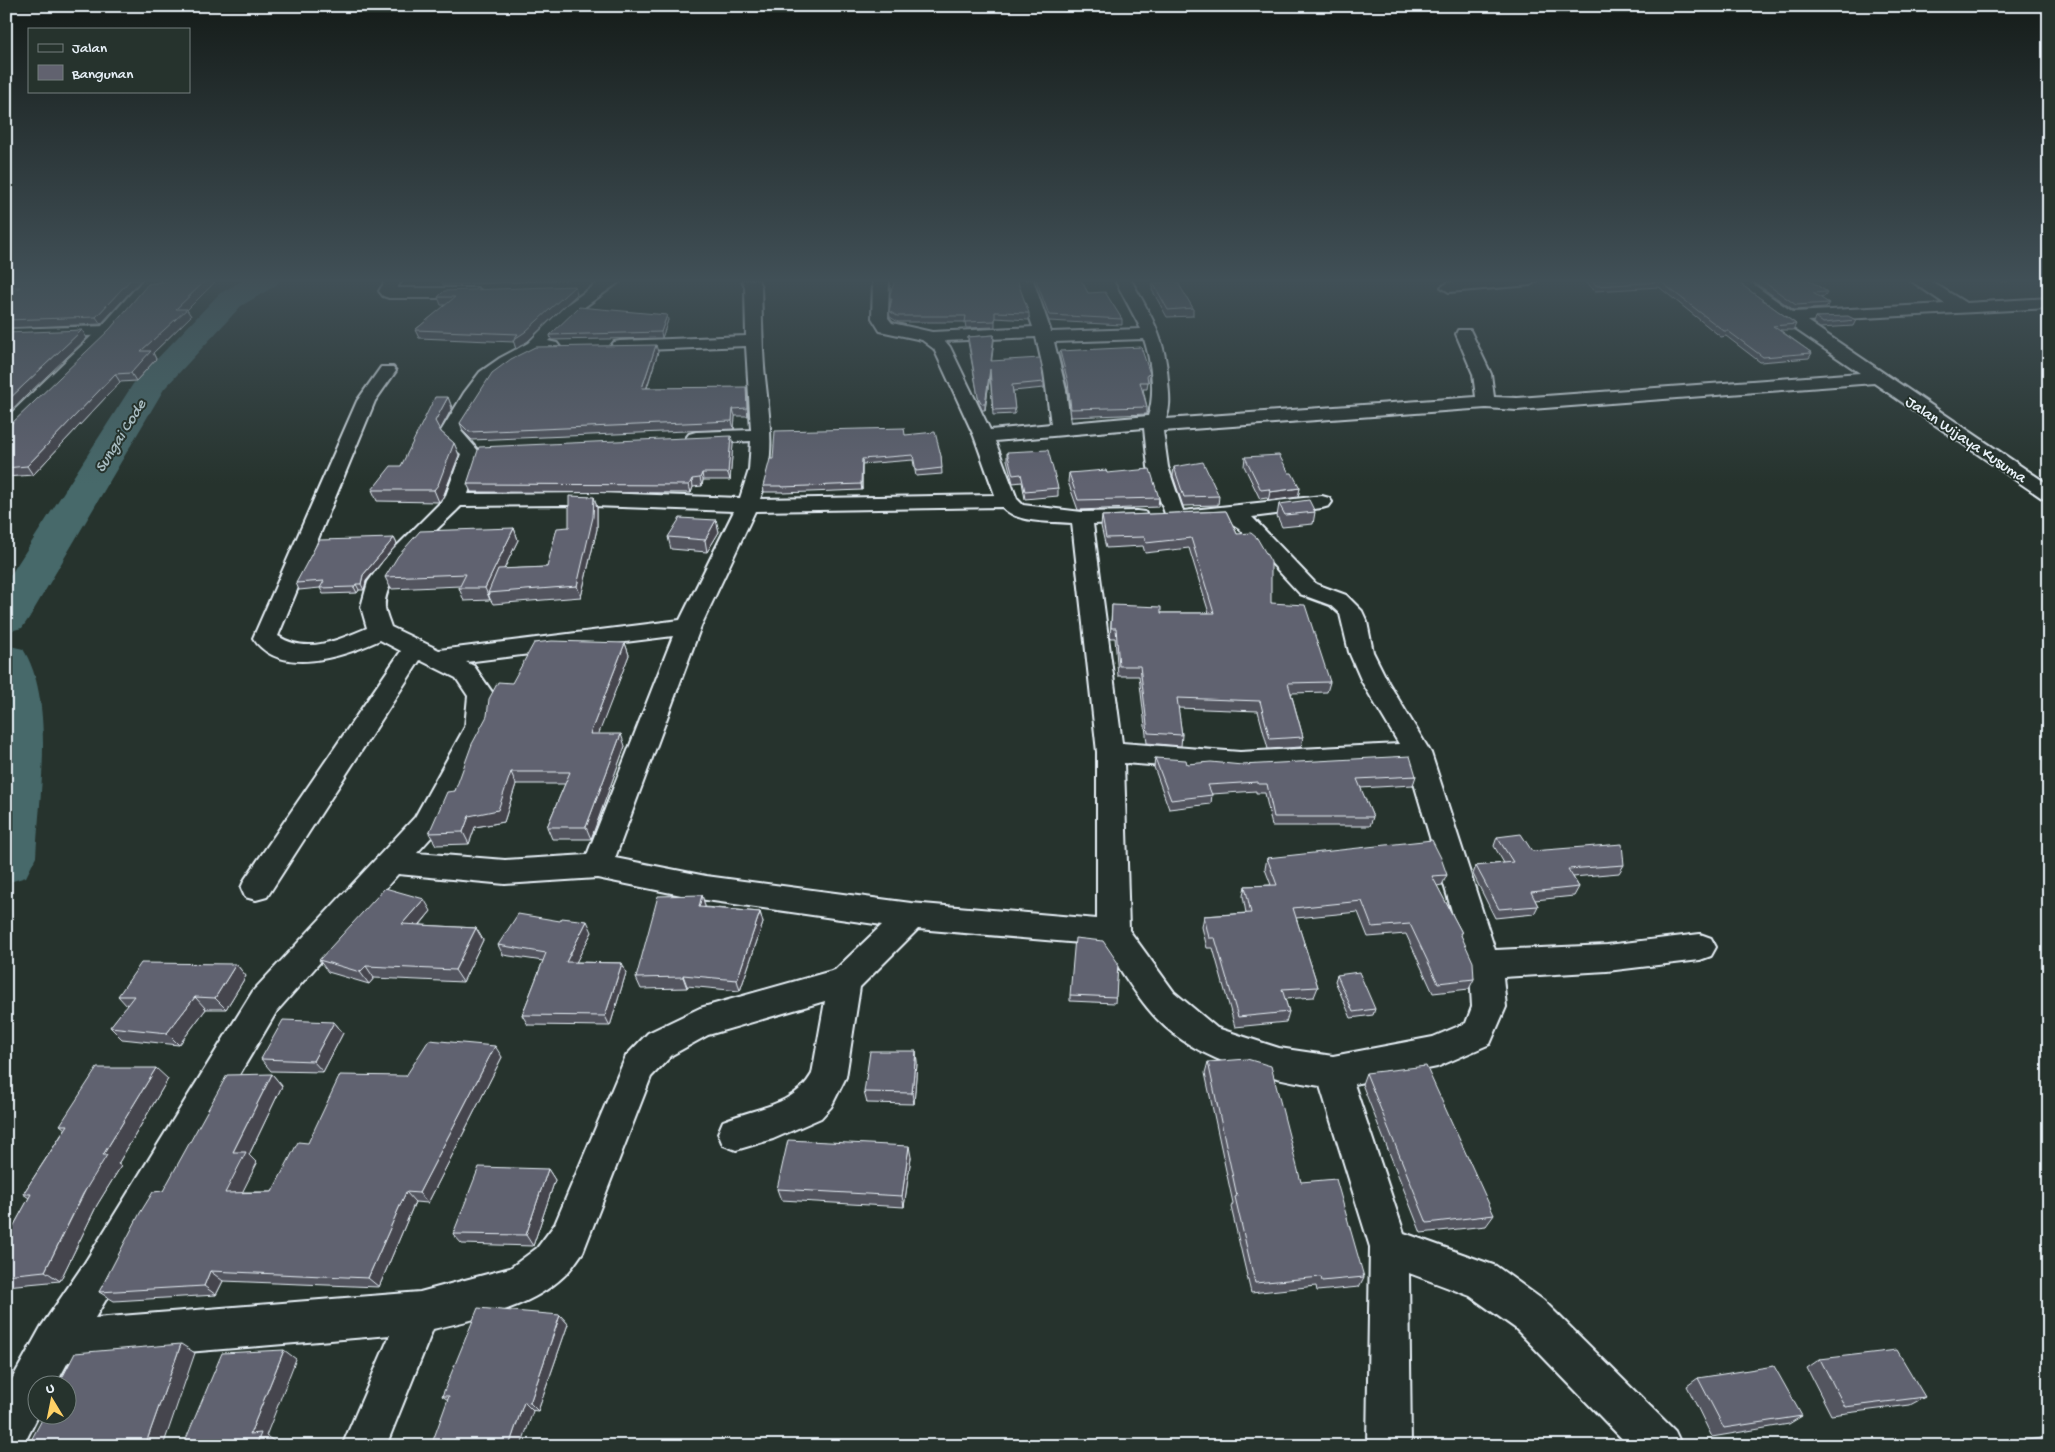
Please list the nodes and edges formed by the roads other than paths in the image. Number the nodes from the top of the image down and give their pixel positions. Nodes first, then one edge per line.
1 (90, 348) edge
2 (533, 348) edge
3 (756, 348) edge
4 (941, 348) edge
5 (1049, 348) edge
6 (1155, 348) edge
7 (1470, 348) edge
8 (1834, 348) edge
9 (386, 371) dead end
10 (1877, 377) junction
11 (1486, 402) junction
12 (1154, 424) junction
13 (6, 429) edge
14 (1062, 429) junction
15 (762, 435) junction
16 (984, 436) junction
17 (674, 439) edge
18 (468, 448) junction
19 (488, 448) edge
20 (2049, 494) edge
21 (455, 500) junction
22 (1007, 501) junction
23 (1322, 502) dead end
24 (747, 505) junction
25 (1230, 512) junction
26 (1174, 515) junction
27 (1082, 518) junction
28 (689, 626) junction
29 (380, 631) junction
30 (426, 654) junction
31 (1110, 752) junction
32 (1418, 753) junction
33 (391, 862) junction
34 (597, 866) junction
35 (256, 888) dead end
36 (911, 916) junction
37 (1113, 933) junction
38 (1700, 947) dead end
39 (1483, 964) junction
40 (845, 980) junction
41 (1333, 1072) junction
42 (736, 1133) dead end
43 (1389, 1248) junction
44 (420, 1312) junction
45 (56, 1342) junction
46 (6, 1433) edge
47 (364, 1446) edge
48 (1389, 1446) edge
49 (1660, 1446) edge

1 - 13 main road
2 - 18 street
3 - 15 street
4 - 16 street
5 - 14 street
6 - 12 street
7 - 11 street
8 - 10 street, Jalan Wijaya Kusuma
9 - 29 street
10 - 11 street
10 - 20 street, Jalan Wijaya Kusuma
11 - 12 street
12 - 14 street
12 - 26 street
14 - 16 street
15 - 17 street
15 - 24 street
16 - 22 street
18 - 19 street
18 - 21 street
21 - 24 street
21 - 29 street
22 - 24 street
22 - 27 street
23 - 25 street
24 - 28 street
25 - 26 street
25 - 32 street
26 - 27 street
27 - 31 street
28 - 30 street
28 - 34 street
29 - 30 street
30 - 33 street
30 - 35 street
31 - 32 street
31 - 37 street
32 - 39 street
33 - 34 street
33 - 45 street
34 - 36 street
36 - 37 street
36 - 40 street
37 - 41 street
38 - 39 street
39 - 41 street
40 - 42 street
40 - 44 street
41 - 43 street
43 - 48 street
43 - 49 street
44 - 45 street
44 - 47 street
45 - 46 street

